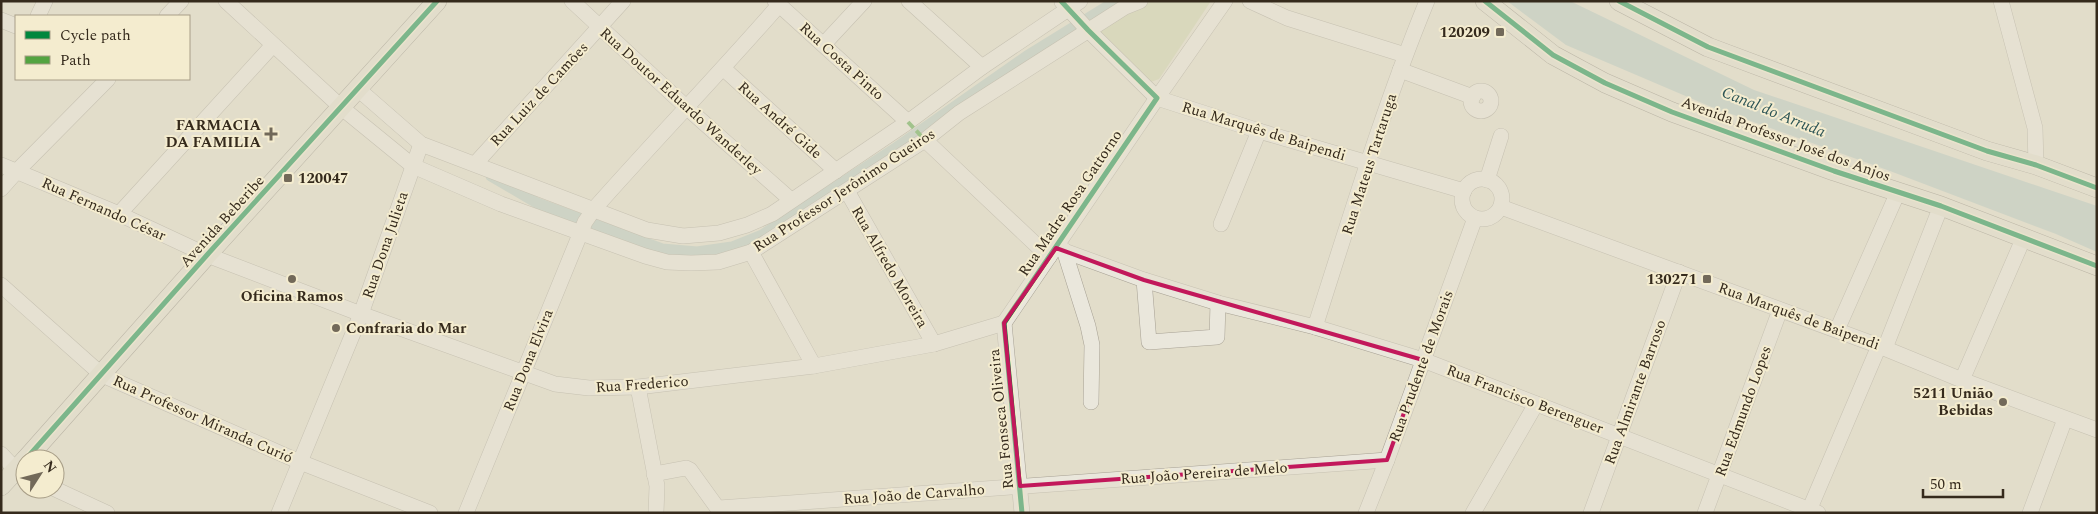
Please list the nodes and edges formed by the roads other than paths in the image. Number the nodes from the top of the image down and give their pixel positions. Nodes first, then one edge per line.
1 (45, 1) edge
2 (181, 1) edge
3 (226, 1) edge
4 (438, 1) edge
5 (572, 1) edge
6 (623, 1) edge
7 (864, 1) edge
8 (910, 1) edge
9 (1140, 1) edge
10 (1225, 1) edge
11 (1250, 1) edge
12 (1426, 1) edge
13 (1485, 1) edge
14 (1619, 1) edge
15 (2001, 1) edge
16 (777, 3) edge
17 (1076, 14) edge
18 (38, 15) edge
19 (168, 15) edge
20 (1, 20) edge
21 (15, 26) edge
22 (600, 28) junction
23 (824, 44) junction
24 (273, 46) junction
25 (1405, 55) junction
26 (982, 67) junction
27 (724, 69) junction
28 (1400, 70) junction
29 (107, 80) edge
30 (358, 89) junction
31 (1472, 96) dead end
32 (1157, 98) junction
33 (686, 107) junction
34 (342, 108) junction
35 (908, 122) junction
36 (1259, 131) junction
37 (1501, 136) dead end
38 (925, 140) junction
39 (417, 154) junction
40 (1368, 162) junction
41 (475, 164) junction
42 (1, 165) edge
43 (2036, 165) junction
44 (17, 171) junction
45 (836, 171) junction
46 (1487, 180) junction
47 (2, 186) edge
48 (2097, 188) edge
49 (847, 191) junction
50 (1464, 191) junction
51 (1898, 192) junction
52 (792, 200) junction
53 (1941, 206) junction
54 (1501, 207) junction
55 (119, 214) junction
56 (1475, 218) junction
57 (586, 221) junction
58 (1221, 224) dead end
59 (2024, 237) junction
60 (751, 252) junction
61 (1056, 252) junction
62 (207, 255) junction
63 (2097, 266) edge
64 (1679, 272) junction
65 (1144, 280) junction
66 (1, 285) edge
67 (1218, 303) junction
68 (1780, 310) junction
69 (361, 314) junction
70 (1004, 323) junction
71 (1315, 328) junction
72 (1837, 330) junction
73 (934, 344) junction
74 (1882, 347) junction
75 (1422, 360) junction
76 (814, 366) junction
77 (523, 372) junction
78 (102, 374) junction
79 (1962, 380) junction
80 (638, 387) junction
81 (1091, 402) dead end
82 (1536, 404) junction
83 (2065, 419) junction
84 (2097, 430) edge
85 (1620, 436) junction
86 (38, 449) edge
87 (1, 454) edge
88 (1387, 460) junction
89 (15, 462) edge
90 (300, 462) junction
91 (15, 473) edge
92 (654, 474) junction
93 (1721, 475) junction
94 (1, 486) edge
95 (1020, 486) junction
96 (65, 495) edge
97 (90, 510) edge
98 (720, 510) edge
99 (1812, 512) edge
100 (107, 513) edge
101 (279, 513) edge
102 (430, 513) edge
103 (466, 513) edge
104 (656, 513) edge
105 (1022, 513) edge
106 (1366, 513) edge
107 (1473, 513) edge
108 (1590, 513) edge
109 (1705, 513) edge
110 (2030, 513) edge

1 - 18 street
2 - 19 street
3 - 24 street, Rua Professor Jerônimo Gueiros
4 - 30 main road, Avenida Beberibe
5 - 22 street, Rua Doutor Eduardo Wanderley
6 - 22 street, Rua Luiz de Camões
7 - 23 street
8 - 26 street
9 - 17 street, Rua Professor Jerônimo Gueiros
10 - 32 street, Rua Madre Rosa Gattorno
11 - 25 street
12 - 25 street, Rua Mateus Tartaruga
13 - 51 main road, Avenida Professor José dos Anjos
14 - 43 main road
15 - 43 street
16 - 23 street, Rua Costa Pinto
16 - 27 street, Rua Dona Elvira
17 - 26 street, Rua Professor Jerônimo Gueiros
17 - 32 street, Rua Marquês de Baipendi
17 - 38 street, Rua Professor Jerônimo Gueiros
20 - 21 street
22 - 33 street, Rua Doutor Eduardo Wanderley
22 - 41 street, Rua Luiz de Camões
23 - 35 street, Rua Costa Pinto
24 - 34 street, Rua Professor Jerônimo Gueiros
24 - 55 street
25 - 28 street, Rua Mateus Tartaruga
26 - 35 street, Rua Professor Jerônimo Gueiros
27 - 33 street, Rua Dona Elvira
27 - 45 street, Rua André Gide
28 - 31 street
28 - 40 street, Rua Mateus Tartaruga
29 - 44 street
30 - 34 main road, Avenida Beberibe
30 - 39 street, Rua Professor Jerônimo Gueiros
32 - 36 street, Rua Marquês de Baipendi
32 - 61 street, Rua Madre Rosa Gattorno
33 - 52 street, Rua Doutor Eduardo Wanderley
33 - 57 street, Rua Dona Elvira
34 - 39 street, Rua Professor Jerônimo Gueiros
34 - 62 main road, Avenida Beberibe
35 - 45 street, Rua Professor Jerônimo Gueiros
36 - 40 street, Rua Marquês de Baipendi
36 - 58 street
37 - 46 street
38 - 49 street, Rua Professor Jerônimo Gueiros
38 - 61 street
39 - 41 street, Rua Professor Jerônimo Gueiros
39 - 57 street, Rua Professor Jerônimo Gueiros
39 - 69 street, Rua Dona Julieta
40 - 50 street, Rua Marquês de Baipendi
40 - 71 street, Rua Mateus Tartaruga
41 - 57 street, Rua Professor Jerônimo Gueiros
42 - 44 street, Rua Fernando César
43 - 48 main road
44 - 47 street
44 - 55 street, Rua Fernando César
45 - 52 street, Rua Professor Jerônimo Gueiros
46 - 50 street
46 - 54 street
49 - 60 street, Rua Professor Jerônimo Gueiros
49 - 73 street, Rua Alfredo Moreira
50 - 56 street
51 - 53 main road, Avenida Professor José dos Anjos
51 - 72 street
52 - 57 street, Rua Professor Jerônimo Gueiros
53 - 59 main road, Avenida Professor José dos Anjos
53 - 74 street
54 - 56 street
54 - 64 street, Rua Marquês de Baipendi
55 - 62 street, Rua Fernando César
56 - 75 street, Rua Prudente de Morais
57 - 60 street, Rua Professor Jerônimo Gueiros
57 - 77 street, Rua Dona Elvira
59 - 63 main road, Avenida Professor José dos Anjos
59 - 79 street
60 - 76 street
61 - 65 street, Rua Francisco Berenguer
61 - 70 street, Rua Madre Rosa Gattorno
61 - 81 street
62 - 69 street, Rua Frederico
62 - 78 main road, Avenida Beberibe
64 - 68 street, Rua Marquês de Baipendi
64 - 85 street, Rua Almirante Barroso
65 - 67 street, Rua Francisco Berenguer
65 - 67 street
66 - 78 street, Rua Professor Miranda Curió
67 - 71 street, Rua Francisco Berenguer
68 - 72 street, Rua Marquês de Baipendi
68 - 93 street, Rua Edmundo Lopes
69 - 77 street, Rua Frederico
69 - 90 street, Rua Dona Julieta
70 - 73 street, Rua Frederico
70 - 95 street, Rua Fonseca Oliveira
71 - 75 street, Rua Francisco Berenguer
72 - 74 street, Rua Marquês de Baipendi
73 - 76 street, Rua Frederico
74 - 79 street, Rua Marquês de Baipendi
74 - 99 street
75 - 82 street, Rua Francisco Berenguer
75 - 88 street, Rua Prudente de Morais
76 - 80 street, Rua Frederico
77 - 80 street, Rua Frederico
77 - 103 street, Rua Dona Elvira
78 - 86 main road, Avenida Beberibe
78 - 90 street, Rua Professor Miranda Curió
79 - 83 street, Rua Marquês de Baipendi
80 - 92 street
82 - 85 street, Rua Francisco Berenguer
82 - 107 street
83 - 84 street, Rua Marquês de Baipendi
83 - 110 street
85 - 93 street, Rua Francisco Berenguer
85 - 108 street, Rua Almirante Barroso
87 - 89 street
88 - 95 street, Rua João Pereira de Melo
88 - 106 street, Rua Prudente de Morais
90 - 101 street, Rua Dona Julieta
90 - 102 street, Rua Professor Miranda Curió
91 - 94 main road, Avenida Beberibe
92 - 98 street
92 - 104 street
93 - 99 street, Rua Francisco Berenguer
93 - 109 street, Rua Edmundo Lopes
95 - 98 street, Rua João de Carvalho
95 - 105 street, Rua Fonseca Oliveira
96 - 97 street
97 - 100 street

